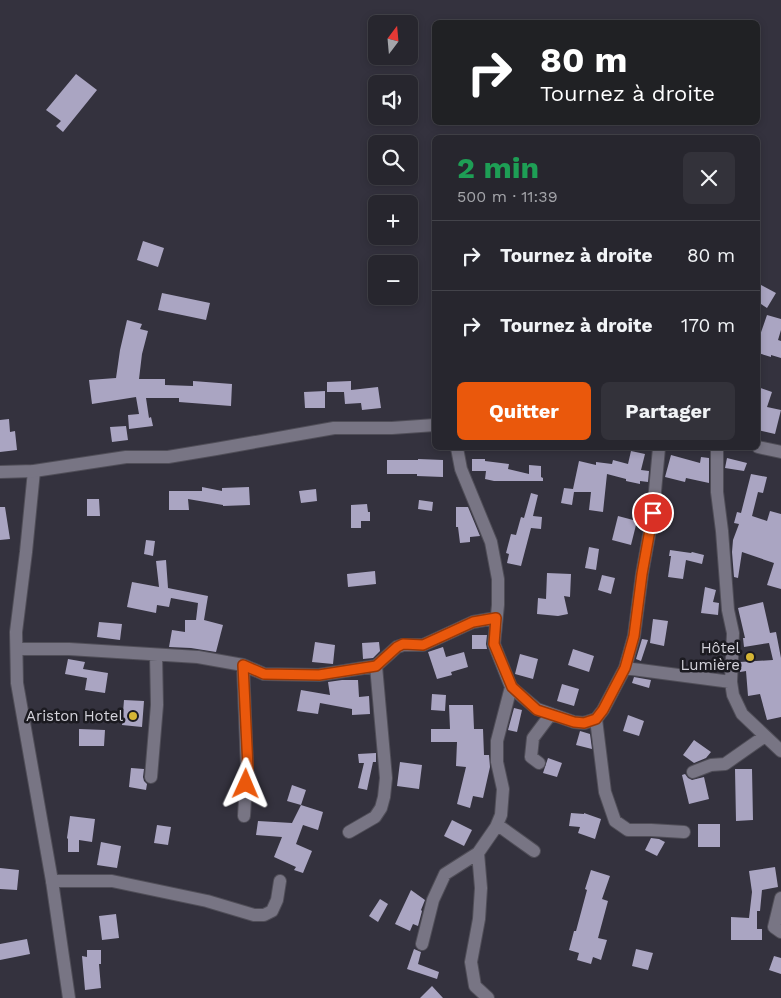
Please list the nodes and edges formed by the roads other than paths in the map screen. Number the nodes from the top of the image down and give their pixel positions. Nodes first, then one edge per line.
1 (432, 425) edge
2 (760, 447) edge
3 (457, 450) edge
4 (659, 450) edge
5 (717, 450) edge
6 (781, 452) edge
7 (34, 471) junction
8 (0, 472) edge
9 (496, 618) junction
10 (17, 649) junction
11 (156, 655) junction
12 (243, 665) junction
13 (376, 666) junction
14 (625, 668) junction
15 (731, 682) junction
16 (512, 687) junction
17 (551, 714) junction
18 (596, 719) junction
19 (765, 736) junction
20 (781, 751) edge
21 (539, 763) dead end
22 (693, 772) dead end
23 (151, 777) dead end
24 (244, 816) dead end
25 (496, 827) junction
26 (349, 832) dead end
27 (684, 832) dead end
28 (534, 852) dead end
29 (478, 853) junction
30 (52, 881) junction
31 (280, 882) dead end
32 (781, 898) edge
33 (781, 932) edge
34 (422, 944) dead end
35 (69, 998) edge
36 (488, 998) edge

1 - 7 street
2 - 6 street
3 - 9 street
4 - 14 street
5 - 15 street
7 - 8 street
7 - 10 street
9 - 13 street
9 - 16 street
10 - 11 street
10 - 30 street
11 - 12 street
11 - 23 street
12 - 13 street
12 - 24 street
13 - 26 street
14 - 15 street
14 - 18 street
15 - 19 street
16 - 17 street
16 - 25 street
17 - 18 street
17 - 21 street
18 - 27 street
19 - 20 street
19 - 22 street
25 - 28 street
25 - 29 street
29 - 34 street
29 - 36 street
30 - 31 street
30 - 35 street
32 - 33 street

